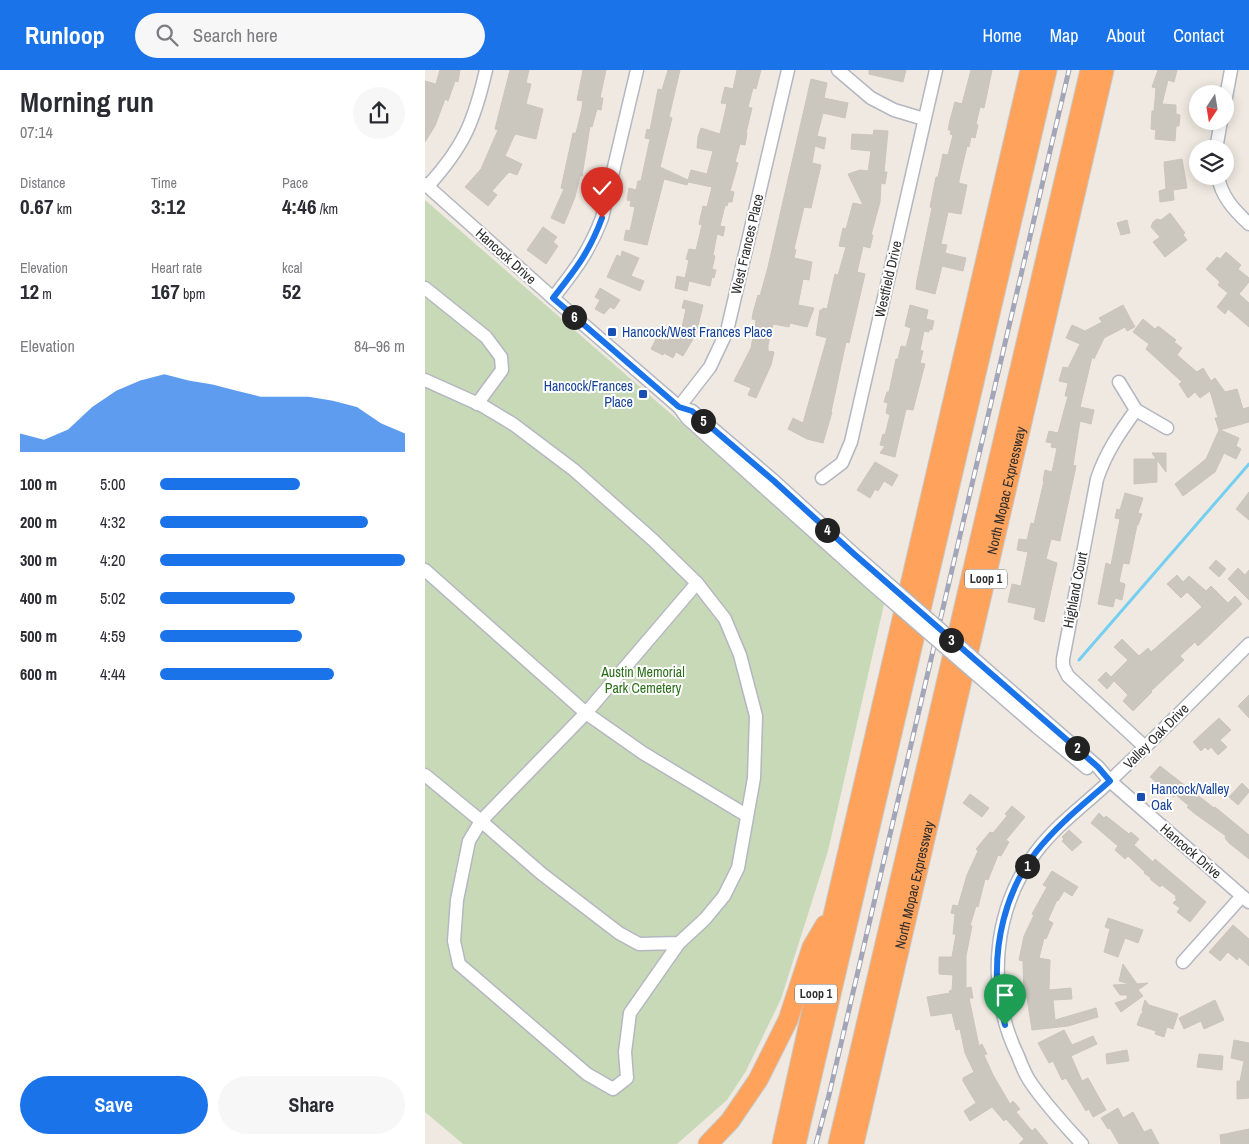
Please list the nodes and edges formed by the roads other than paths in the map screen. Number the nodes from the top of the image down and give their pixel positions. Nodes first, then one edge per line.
1 (486, 70) edge
2 (637, 70) edge
3 (787, 70) edge
4 (838, 70) edge
5 (936, 70) edge
6 (1031, 70) edge
7 (1047, 70) edge
8 (1089, 70) edge
9 (1104, 70) edge
10 (1231, 70) edge
11 (1228, 85) edge
12 (924, 119) junction
13 (426, 185) edge
14 (1220, 185) edge
15 (1249, 224) edge
16 (425, 288) edge
17 (553, 298) junction
18 (425, 380) edge
19 (1119, 382) dead end
20 (477, 404) junction
21 (679, 407) junction
22 (1137, 410) junction
23 (1167, 428) dead end
24 (822, 478) dead end
25 (425, 570) edge
26 (697, 583) junction
27 (1249, 644) edge
28 (586, 713) junction
29 (1145, 747) junction
30 (425, 775) edge
31 (1110, 781) junction
32 (747, 815) junction
33 (481, 822) junction
34 (1245, 899) edge
35 (834, 911) junction
36 (679, 943) junction
37 (1183, 962) dead end
38 (804, 1078) junction
39 (867, 1089) junction
40 (708, 1144) edge
41 (782, 1144) edge
42 (796, 1144) edge
43 (838, 1144) edge
44 (854, 1144) edge
45 (863, 1144) edge
46 (1082, 1144) edge

1 - 13 street
2 - 17 street
3 - 21 street, West Frances Place
4 - 12 street
5 - 12 street, Westfield Drive
6 - 35 highway, Loop 1
7 - 38 highway
8 - 43 highway
9 - 39 highway, North Mopac Expressway / Loop 1
10 - 11 street
12 - 24 street, Westfield Drive
13 - 17 street, Hancock Drive
14 - 15 street
16 - 20 street
17 - 21 street, Hancock Drive
18 - 20 street
19 - 22 street
20 - 26 street
21 - 31 street, Hancock Drive, bridge
22 - 23 street
22 - 29 street, Highland Court
25 - 28 street
26 - 28 street
26 - 32 street
27 - 29 street, Valley Oak Drive
28 - 32 street
28 - 33 street
29 - 31 street, Valley Oak Drive
30 - 33 street
31 - 34 street, Hancock Drive
31 - 46 street, Valley Oak Drive
32 - 36 street
33 - 36 street
33 - 36 street
34 - 37 street
35 - 38 highway, Loop 1
35 - 40 highway
38 - 41 highway, Loop 1
38 - 42 highway
39 - 44 highway, North Mopac Expressway / Loop 1
39 - 45 highway

